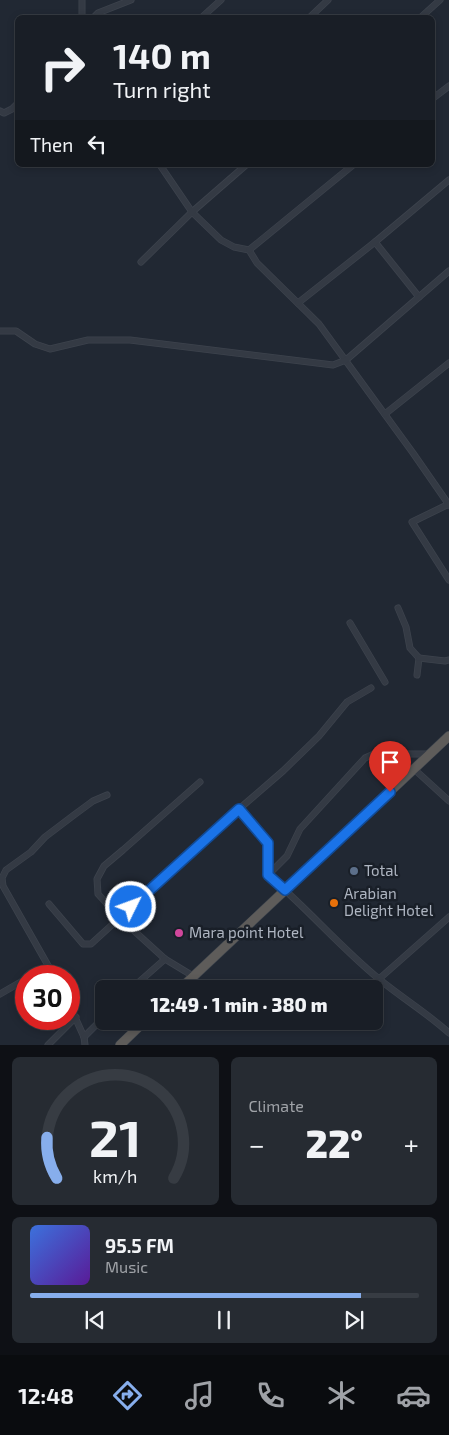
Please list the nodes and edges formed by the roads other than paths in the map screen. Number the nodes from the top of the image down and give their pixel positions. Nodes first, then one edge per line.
1 (82, 0) edge
2 (131, 0) edge
3 (221, 0) edge
4 (328, 0) edge
5 (440, 0) edge
6 (82, 15) edge
7 (96, 15) edge
8 (204, 15) edge
9 (311, 15) edge
10 (423, 15) edge
11 (449, 86) edge
12 (435, 97) edge
13 (15, 106) edge
14 (0, 111) edge
15 (161, 167) edge
16 (244, 167) edge
17 (351, 167) edge
18 (449, 180) edge
19 (192, 212) junction
20 (376, 242) junction
21 (249, 250) junction
22 (141, 262) dead end
23 (449, 271) edge
24 (419, 297) junction
25 (298, 303) junction
26 (0, 331) edge
27 (346, 360) junction
28 (449, 363) edge
29 (385, 414) junction
30 (449, 505) edge
31 (449, 580) edge
32 (398, 608) dead end
33 (350, 623) dead end
34 (419, 658) junction
35 (449, 660) edge
36 (417, 675) dead end
37 (385, 682) dead end
38 (371, 688) dead end
39 (449, 736) edge
40 (430, 754) junction
41 (414, 769) junction
42 (200, 782) dead end
43 (107, 795) dead end
44 (449, 801) edge
45 (239, 809) junction
46 (268, 875) junction
47 (1, 878) edge
48 (285, 890) junction
49 (49, 904) dead end
50 (449, 917) edge
51 (120, 918) junction
52 (165, 959) junction
53 (48, 965) edge
54 (193, 976) junction
55 (379, 979) junction
56 (141, 980) edge
57 (189, 980) edge
58 (15, 985) edge
59 (0, 994) edge
60 (95, 1026) edge
61 (80, 1027) edge
62 (63, 1030) edge
63 (136, 1030) edge
64 (449, 1032) edge
65 (84, 1037) junction
66 (48, 1045) edge
67 (85, 1045) edge
68 (120, 1045) edge

1 - 6 street
2 - 7 street
3 - 8 street
4 - 9 street
5 - 10 street
11 - 12 street
13 - 14 street
15 - 19 street
16 - 19 street
17 - 21 street
18 - 20 street
19 - 21 street
19 - 22 street
20 - 24 street
20 - 25 street
21 - 25 street
23 - 24 street
24 - 27 street
25 - 27 street
26 - 27 street
27 - 29 street
28 - 29 street
29 - 30 street
30 - 31 street
32 - 34 street
33 - 37 street
34 - 35 street
34 - 36 street
38 - 45 street
39 - 40 highway
40 - 41 highway
40 - 46 street
41 - 44 street
41 - 48 highway
42 - 51 street
43 - 47 street
45 - 46 street
45 - 51 street
46 - 48 street
47 - 53 street
48 - 54 highway
48 - 55 street
49 - 51 street
50 - 55 street
51 - 52 street
52 - 54 street
52 - 56 street
54 - 57 highway
55 - 64 street
58 - 59 street
60 - 65 street
61 - 65 street
62 - 66 street
63 - 68 highway
65 - 67 street

